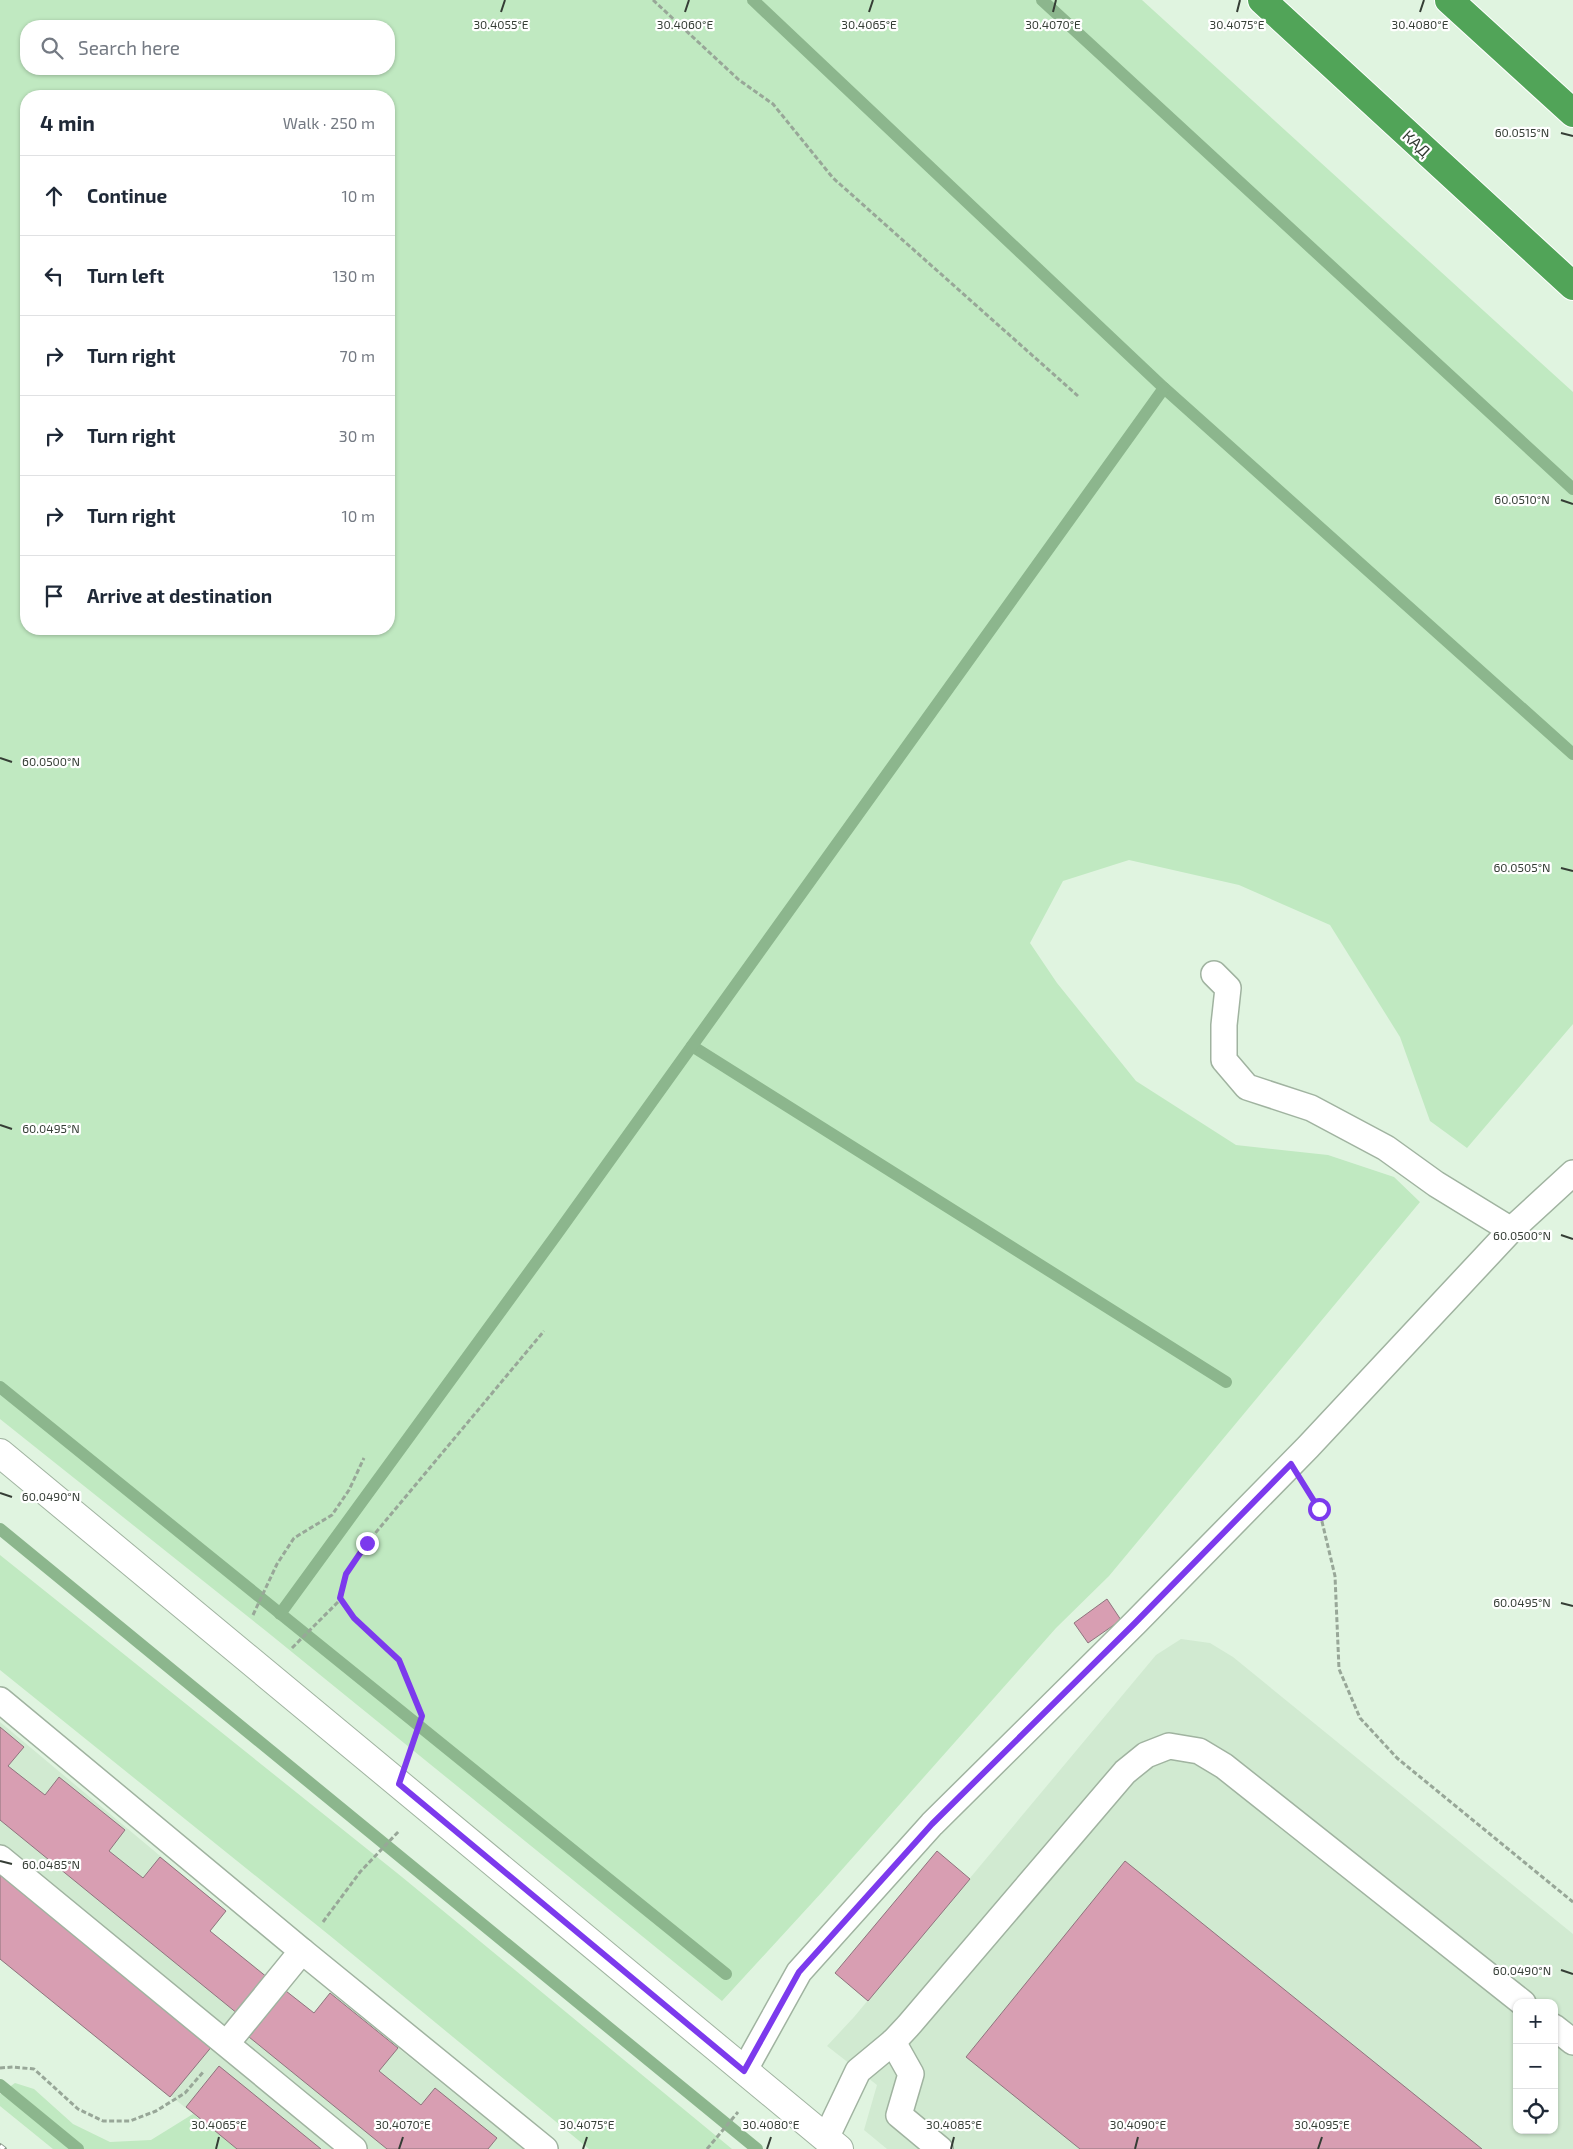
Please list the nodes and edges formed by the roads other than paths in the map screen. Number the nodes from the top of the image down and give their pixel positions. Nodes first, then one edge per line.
1 (1262, 0) edge
2 (1449, 0) edge
3 (1573, 113) edge
4 (1573, 286) edge
5 (1214, 974) dead end
6 (1573, 1173) edge
7 (1511, 1230) junction
8 (0, 1453) edge
9 (0, 1700) edge
10 (0, 1858) edge
11 (302, 1950) junction
12 (1518, 1999) edge
13 (1558, 2030) edge
14 (893, 2042) junction
15 (1573, 2042) edge
16 (227, 2043) junction
17 (744, 2071) junction
18 (832, 2143) edge
19 (354, 2149) edge
20 (545, 2149) edge
21 (940, 2149) edge

1 - 4 highway, КАД
2 - 3 highway
5 - 7 lane
6 - 7 lane
7 - 17 lane
8 - 17 street
9 - 11 lane
10 - 16 lane
11 - 16 lane
11 - 20 lane
12 - 14 lane
13 - 15 lane
14 - 18 lane
14 - 21 lane
16 - 19 lane
17 - 18 street

